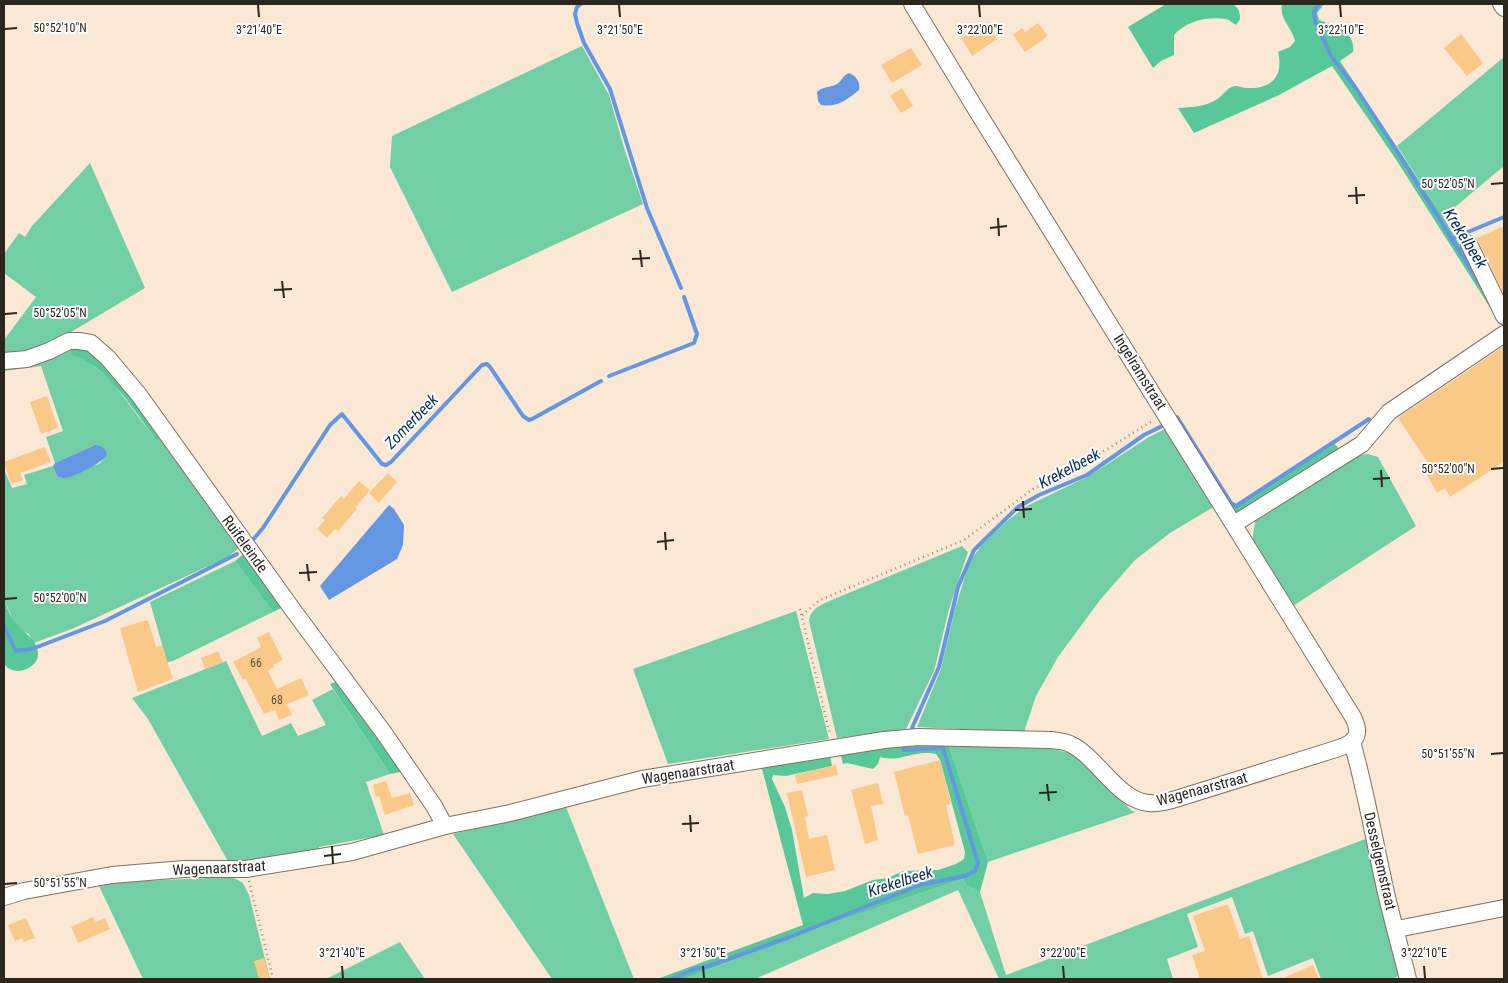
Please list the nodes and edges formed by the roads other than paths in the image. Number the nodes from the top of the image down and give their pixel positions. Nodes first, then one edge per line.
1 (912, 4) edge
2 (1501, 4) edge
3 (1504, 8) edge
4 (1469, 244) dead end
5 (1504, 316) edge
6 (1504, 334) edge
7 (4, 361) edge
8 (1234, 524) junction
9 (1352, 742) junction
10 (445, 826) junction
11 (4, 897) edge
12 (1504, 908) edge
13 (1396, 929) junction
14 (1408, 979) edge

1 - 8 street, Ingelramstraat
2 - 3 street
4 - 5 street
6 - 8 street
7 - 10 street, Ruifeleinde
8 - 9 street, Ingelramstraat
9 - 10 street, Wagenaarstraat
9 - 13 street, Desselgemstraat
10 - 11 street, Wagenaarstraat
12 - 13 street
13 - 14 street, Desselgemstraat

